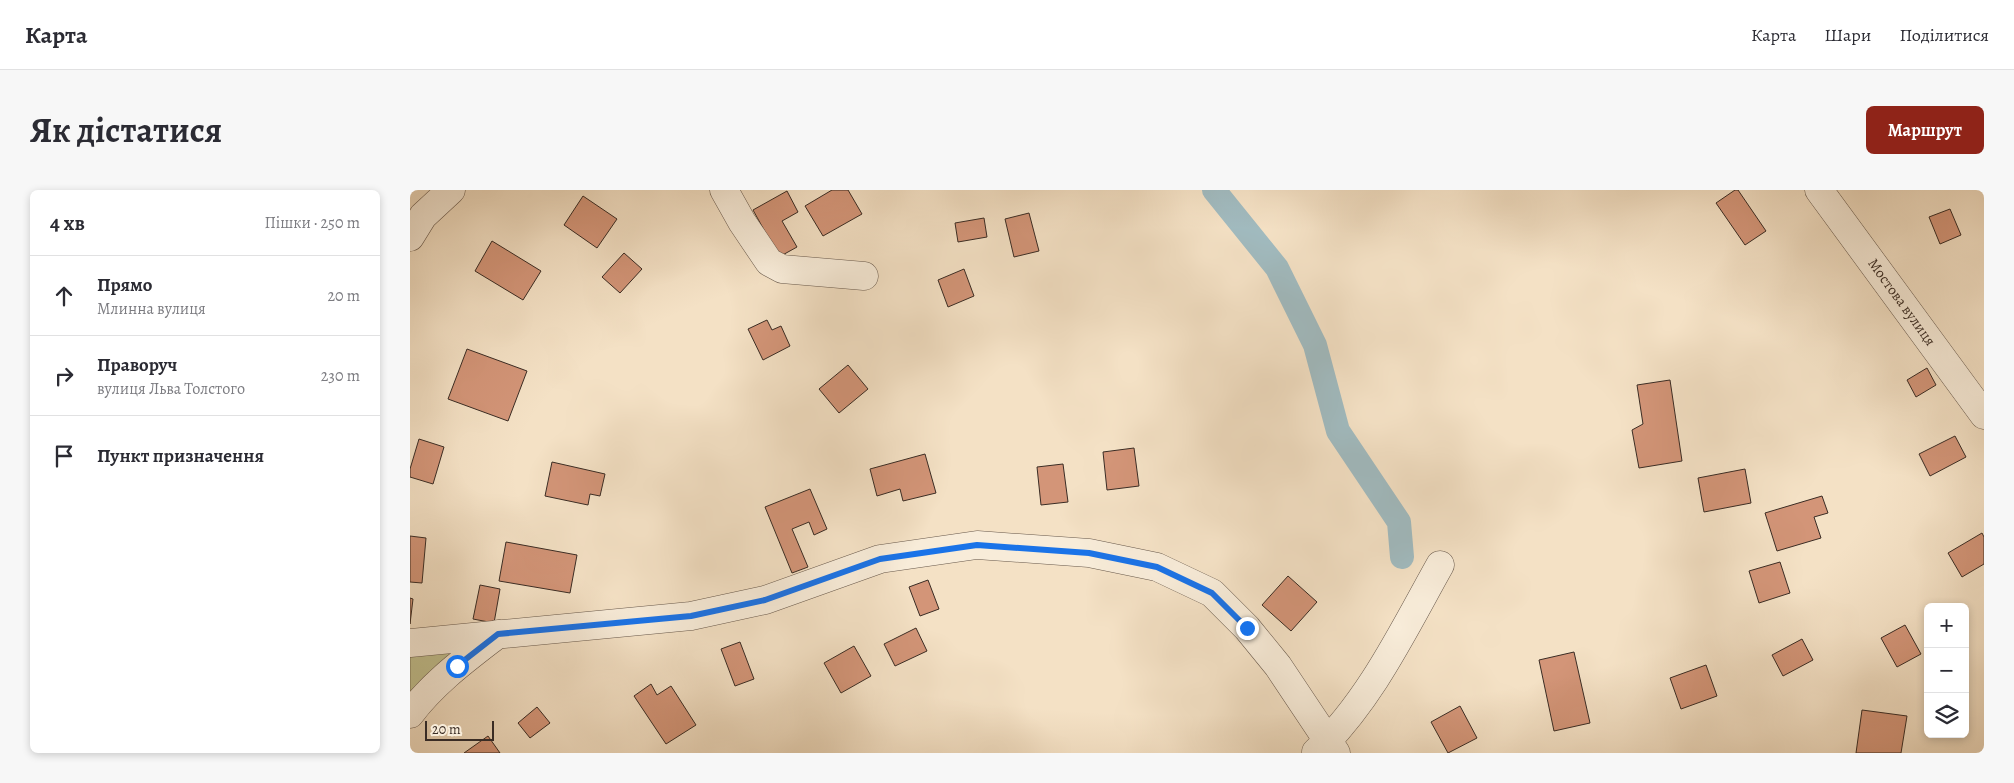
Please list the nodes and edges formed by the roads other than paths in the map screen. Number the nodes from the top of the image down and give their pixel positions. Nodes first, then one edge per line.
1 (417, 190) edge
2 (451, 190) edge
3 (724, 190) edge
4 (1819, 190) edge
5 (416, 227) edge
6 (864, 276) dead end
7 (1984, 415) edge
8 (1440, 565) dead end
9 (498, 634) junction
10 (410, 643) edge
11 (410, 714) edge
12 (1326, 749) edge

1 - 5 street
2 - 5 street
3 - 6 street
4 - 7 street, Мостова вулиця
8 - 12 street
9 - 10 street
9 - 11 street
9 - 12 street

